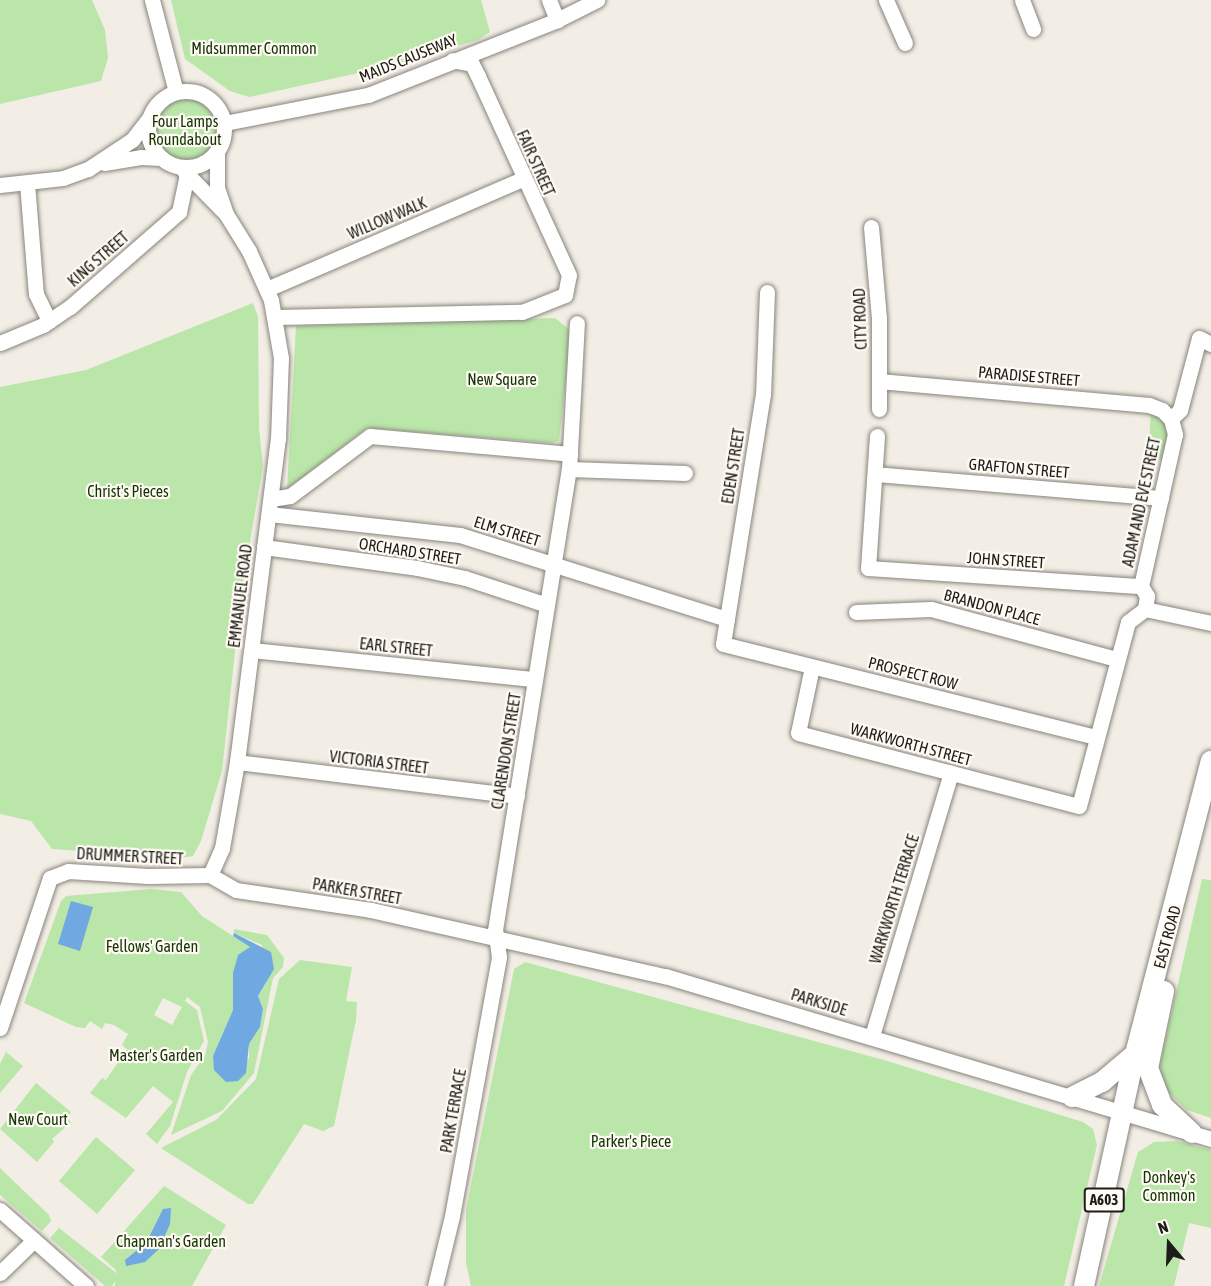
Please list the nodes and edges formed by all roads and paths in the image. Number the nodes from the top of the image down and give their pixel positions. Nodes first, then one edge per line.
1 (152, 0) edge
2 (549, 0) edge
3 (597, 0) edge
4 (886, 0) edge
5 (1028, 4) edge
6 (557, 20) junction
7 (1034, 29) dead end
8 (905, 44) dead end
9 (452, 60) junction
10 (176, 92) junction
11 (150, 115) junction
12 (225, 123) junction
13 (217, 153) junction
14 (160, 159) junction
15 (98, 165) junction
16 (184, 171) junction
17 (523, 179) junction
18 (27, 183) junction
19 (0, 185) edge
20 (226, 214) junction
21 (871, 227) dead end
22 (267, 289) junction
23 (767, 292) dead end
24 (276, 317) junction
25 (49, 321) junction
26 (577, 323) dead end
27 (1205, 341) edge
28 (0, 343) edge
29 (879, 381) junction
30 (879, 409) dead end
31 (1171, 419) junction
32 (877, 436) dead end
33 (569, 462) junction
34 (685, 473) dead end
35 (875, 474) junction
36 (1161, 498) junction
37 (270, 506) junction
38 (264, 547) junction
39 (555, 565) junction
40 (1141, 586) junction
41 (547, 605) junction
42 (1145, 609) junction
43 (856, 612) dead end
44 (727, 619) junction
45 (1211, 623) edge
46 (723, 644) joint
47 (252, 650) junction
48 (1116, 659) junction
49 (812, 667) junction
50 (535, 679) junction
51 (1095, 737) junction
52 (1211, 761) edge
53 (237, 762) junction
54 (951, 773) junction
55 (1208, 789) edge
56 (517, 796) junction
57 (210, 875) junction
58 (500, 941) junction
59 (1163, 953) junction
60 (0, 1028) edge
61 (872, 1036) junction
62 (1135, 1054) junction
63 (1072, 1097) junction
64 (1123, 1113) junction
65 (1192, 1133) junction
66 (1211, 1139) edge
67 (0, 1210) edge
68 (34, 1240) junction
69 (0, 1273) edge
70 (86, 1286) edge
71 (435, 1286) edge
72 (1084, 1286) edge

1 - 10 street
2 - 6 street
3 - 6 street, MAIDS CAUSEWAY
4 - 8 street
5 - 7 street
6 - 9 street, MAIDS CAUSEWAY
9 - 12 street, MAIDS CAUSEWAY
9 - 17 street, FAIR STREET
10 - 11 street
10 - 12 street
11 - 14 street
11 - 15 street
12 - 13 street
13 - 16 street
13 - 20 street
14 - 15 street
14 - 16 street
15 - 18 street
16 - 20 street
16 - 25 street, KING STREET
17 - 22 street, WILLOW WALK
17 - 24 street, FAIR STREET
18 - 19 street
18 - 25 street
20 - 22 street, EMMANUEL ROAD
21 - 29 street, CITY ROAD
22 - 24 street, EMMANUEL ROAD
23 - 44 street, EDEN STREET
24 - 37 street, EMMANUEL ROAD
25 - 28 street, KING STREET
26 - 33 street
27 - 31 street, ADAM AND EVE STREET
29 - 30 street, CITY ROAD
29 - 31 street, PARADISE STREET
31 - 36 street, ADAM AND EVE STREET
32 - 35 street
33 - 34 street
33 - 37 street
33 - 39 street, CLARENDON STREET
35 - 36 street, GRAFTON STREET
35 - 40 street, JOHN STREET
36 - 40 street, ADAM AND EVE STREET
37 - 38 street, EMMANUEL ROAD
37 - 39 street, ELM STREET
38 - 41 street, ORCHARD STREET
38 - 47 street, EMMANUEL ROAD
39 - 41 street, CLARENDON STREET
39 - 44 street, ELM STREET
40 - 42 street, ADAM AND EVE STREET
41 - 50 street, CLARENDON STREET
42 - 45 street
42 - 48 street
43 - 48 street, BRANDON PLACE
44 - 46 street, EDEN STREET
46 - 49 street, PROSPECT ROW
47 - 50 street, EARL STREET
47 - 53 street, EMMANUEL ROAD
48 - 51 street
49 - 51 street, PROSPECT ROW
49 - 54 street, WARKWORTH STREET
50 - 56 street, CLARENDON STREET
51 - 54 street, WARKWORTH STREET
52 - 55 main road, EAST ROAD
53 - 56 street, VICTORIA STREET
53 - 57 street, EMMANUEL ROAD
54 - 61 street, WARKWORTH TERRACE
55 - 59 main road, EAST ROAD
56 - 58 street, CLARENDON STREET
57 - 58 street, PARKER STREET
57 - 60 street, DRUMMER STREET
58 - 61 street, PARKSIDE
58 - 71 street, PARK TERRACE
59 - 62 main road, EAST ROAD
59 - 65 main road
61 - 63 street, PARKSIDE
62 - 63 main road
62 - 64 main road, EAST ROAD
63 - 64 street, PARKSIDE
64 - 65 street, PARKSIDE
64 - 72 main road, A603
65 - 66 street, PARKSIDE
67 - 68 street
68 - 69 street
68 - 70 street

